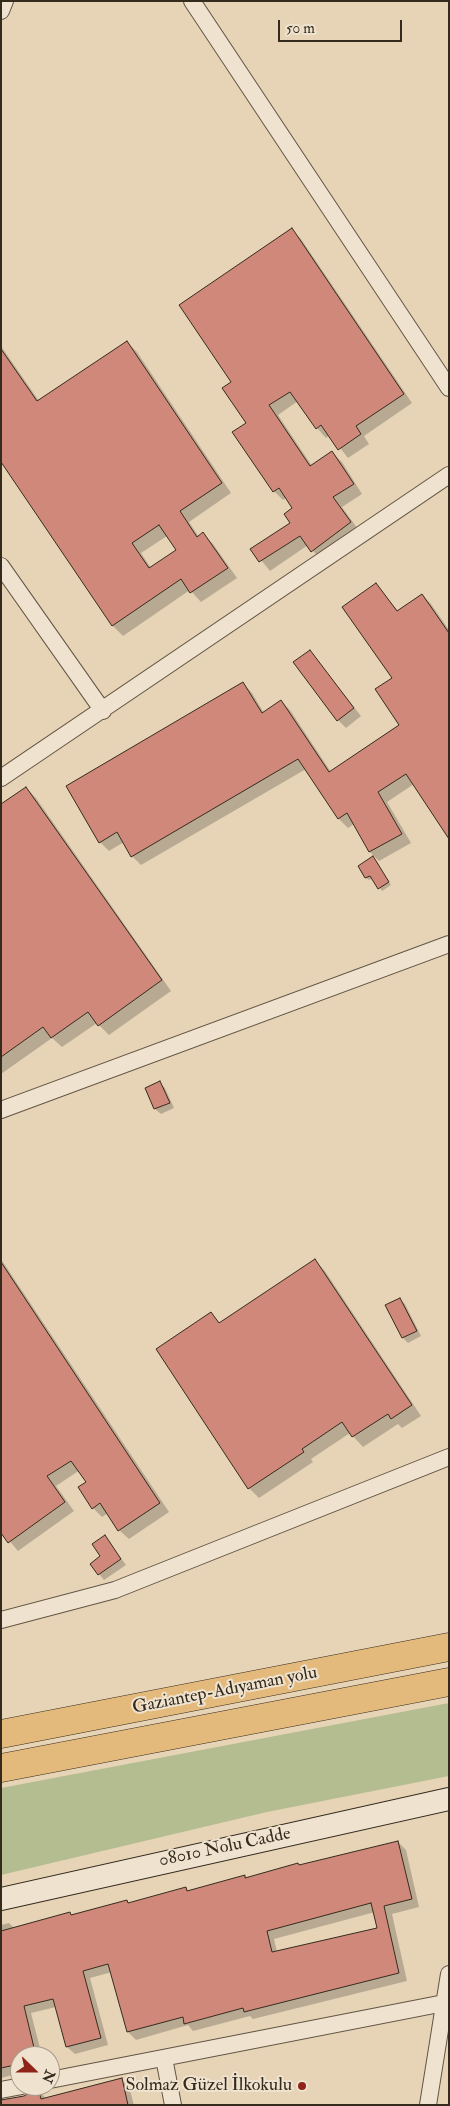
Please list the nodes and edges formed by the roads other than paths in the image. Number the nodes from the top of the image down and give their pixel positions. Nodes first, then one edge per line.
1 (6, 1) edge
2 (192, 1) edge
3 (1, 11) edge
4 (449, 388) edge
5 (449, 475) edge
6 (1, 566) edge
7 (103, 711) junction
8 (1, 778) edge
9 (449, 944) edge
10 (1, 1110) edge
11 (449, 1457) edge
12 (1, 1620) edge
13 (449, 1647) edge
14 (449, 1682) edge
15 (1, 1734) edge
16 (1, 1768) edge
17 (449, 1799) edge
18 (1, 1899) edge
19 (449, 1974) edge
20 (447, 2003) edge
21 (164, 2058) junction
22 (60, 2078) edge
23 (173, 2105) edge
24 (428, 2105) edge

1 - 3 street
2 - 4 street
5 - 7 street
6 - 7 street
7 - 8 street
9 - 10 street
11 - 12 street
13 - 15 highway, Gaziantep-Adıyaman yolu
14 - 16 highway, Gaziantep-Adıyaman yolu
17 - 18 street, 08010 Nolu Cadde
19 - 20 street
20 - 21 street
20 - 24 street
21 - 22 street
21 - 23 street

